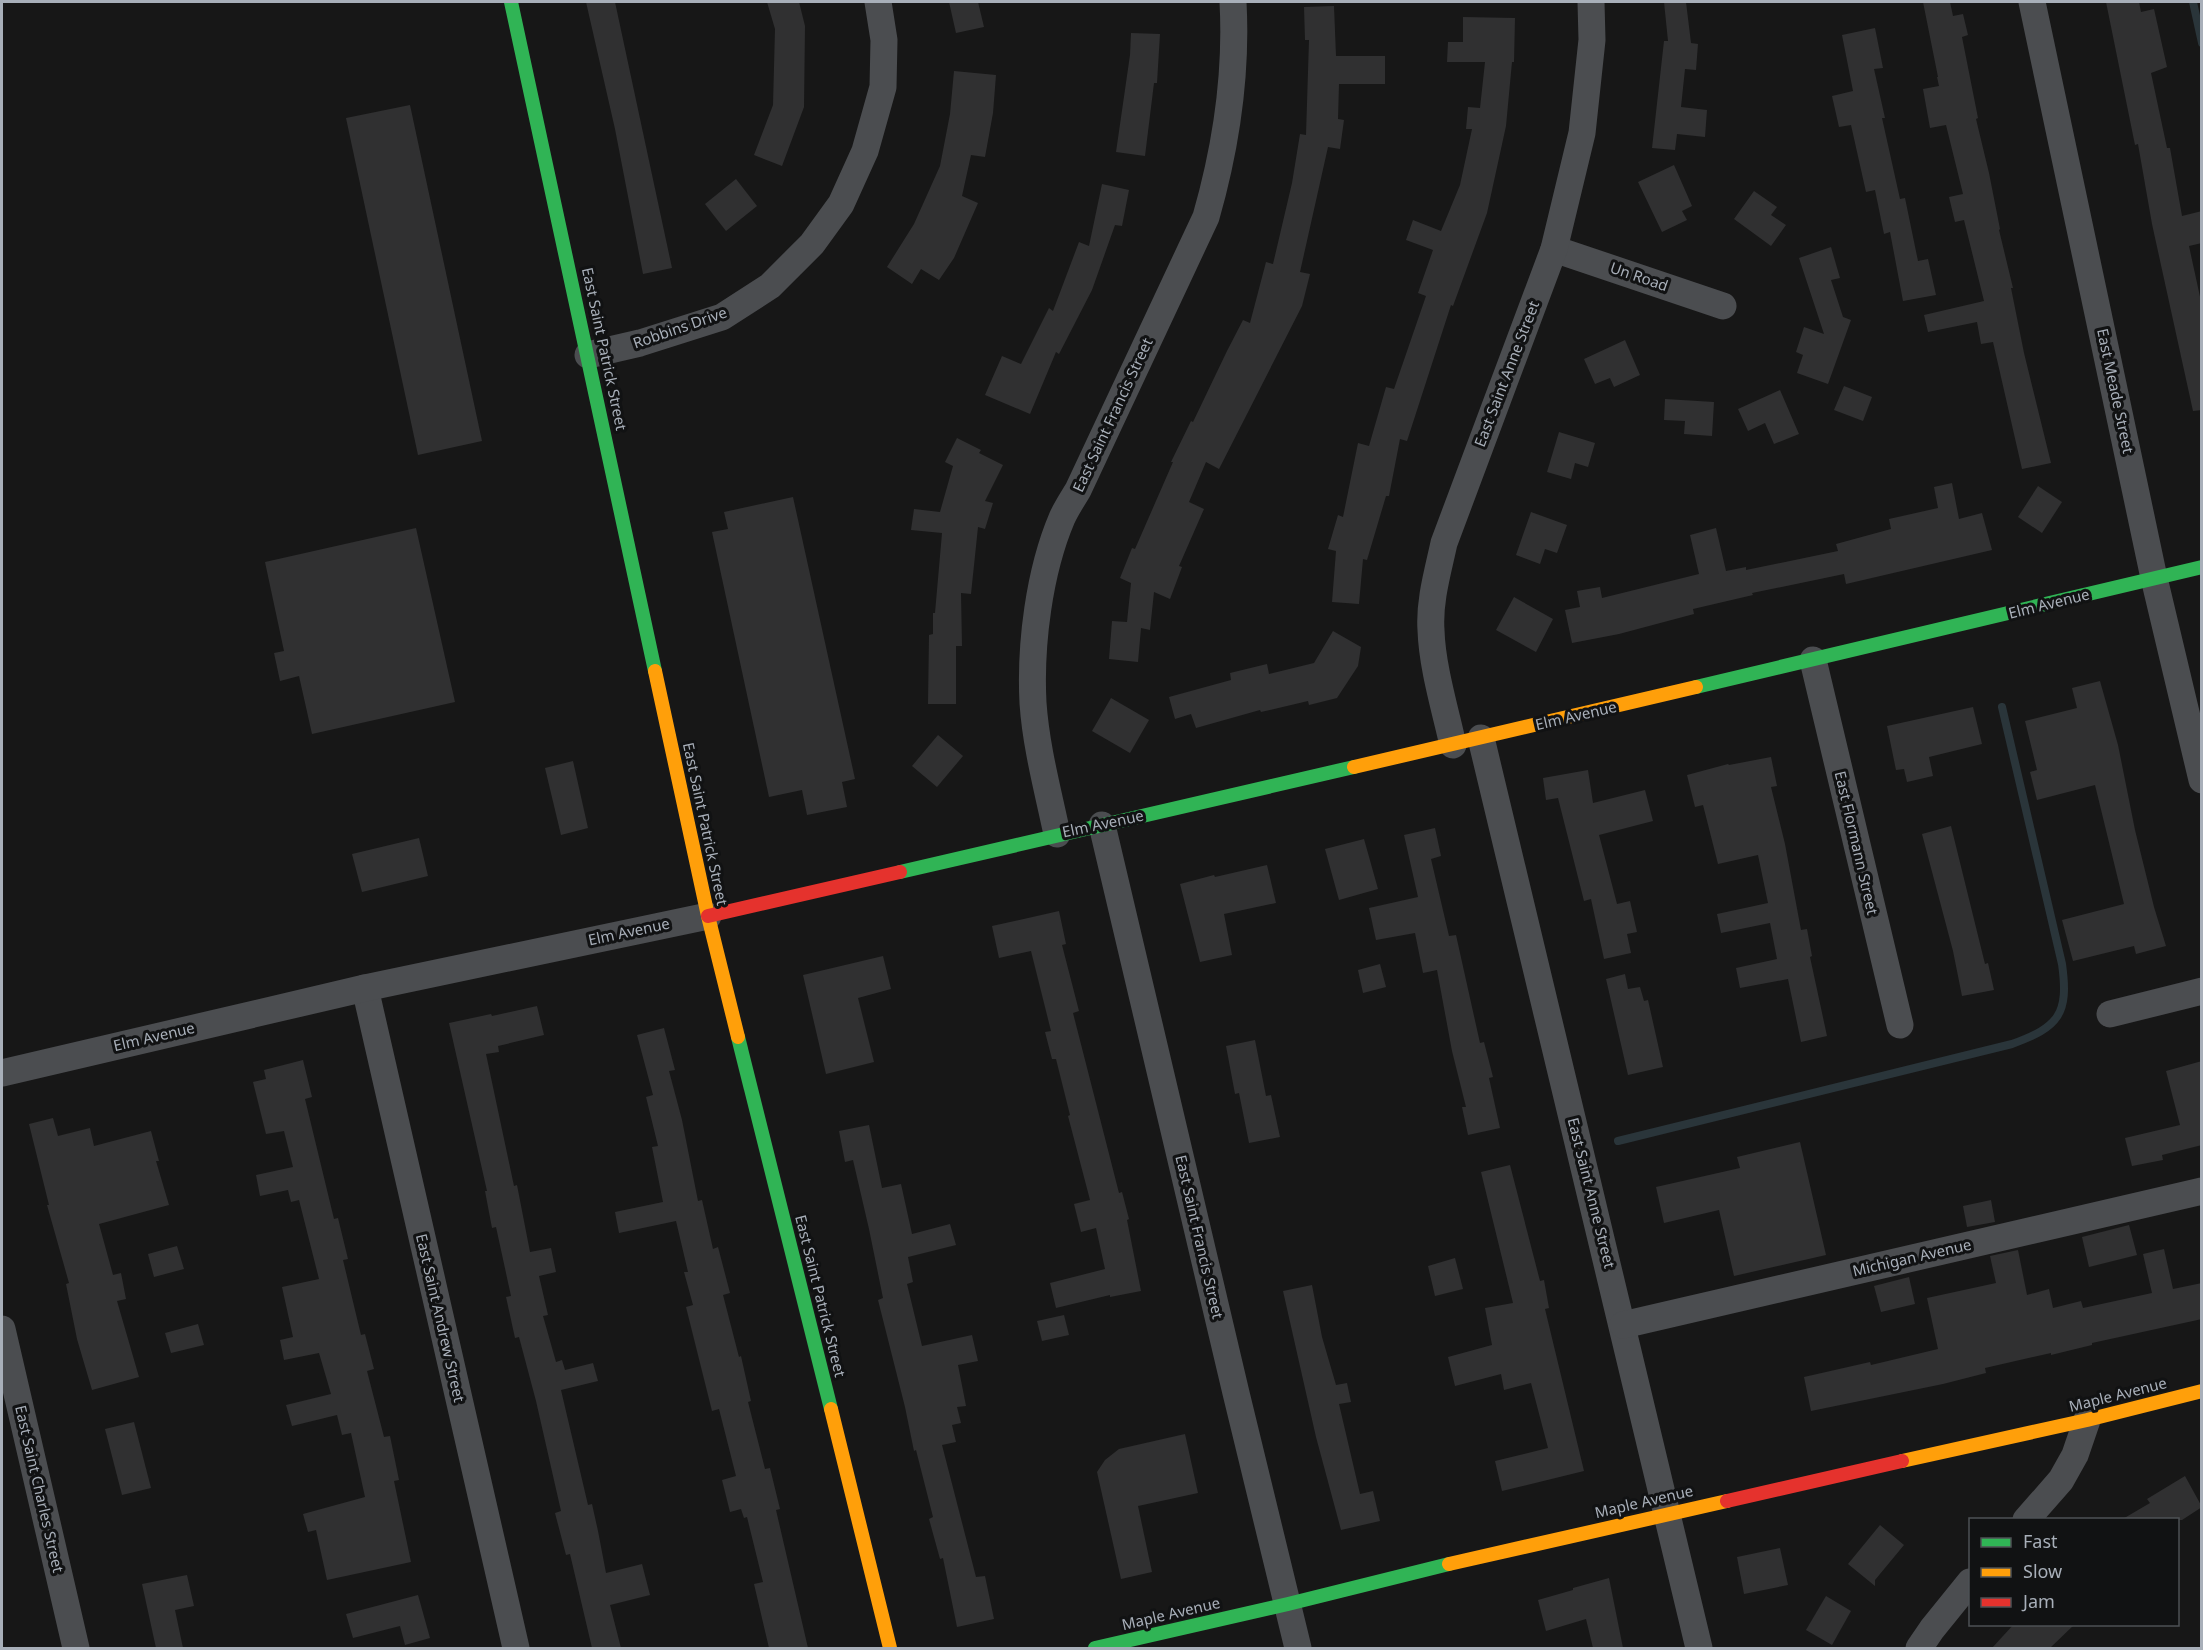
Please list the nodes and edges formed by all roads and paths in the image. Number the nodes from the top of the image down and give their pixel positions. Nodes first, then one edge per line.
1 (511, 2) edge
2 (878, 2) edge
3 (1233, 2) edge
4 (1591, 2) edge
5 (2032, 2) edge
6 (1554, 249) junction
7 (1723, 306) dead end
8 (588, 355) junction
9 (2202, 567) edge
10 (2154, 578) junction
11 (1813, 660) junction
12 (1481, 738) junction
13 (1454, 745) junction
14 (2202, 780) edge
15 (1102, 825) junction
16 (1057, 834) junction
17 (708, 915) junction
18 (365, 988) junction
19 (2202, 991) edge
20 (2110, 1014) dead end
21 (1900, 1025) dead end
22 (2, 1072) edge
23 (2202, 1191) edge
24 (1623, 1325) junction
25 (2, 1329) edge
26 (2202, 1391) edge
27 (2088, 1420) junction
28 (1668, 1513) junction
29 (2028, 1518) edge
30 (1969, 1584) edge
31 (1288, 1604) junction
32 (76, 1648) edge
33 (516, 1648) edge
34 (890, 1648) edge
35 (1095, 1648) edge
36 (1298, 1648) edge
37 (1700, 1648) edge
38 (1919, 1648) edge

1 - 8 street, East Saint Patrick Street
2 - 8 street, Robbins Drive
3 - 16 street, East Saint Francis Street
4 - 6 street, East Saint Anne Street
5 - 10 street, East Meade Street
6 - 7 street, Un Road
6 - 13 street, East Saint Anne Street
8 - 17 street, East Saint Patrick Street
9 - 10 street, Elm Avenue
10 - 11 street, Elm Avenue
10 - 14 street, East Meade Street
11 - 12 street, Elm Avenue
11 - 21 street, East Flormann Street
12 - 13 street, Elm Avenue
12 - 24 street, East Saint Anne Street
13 - 15 street, Elm Avenue
15 - 16 street, Elm Avenue
15 - 31 street, East Saint Francis Street
16 - 17 street, Elm Avenue
17 - 18 street, Elm Avenue
17 - 34 street, East Saint Patrick Street
18 - 22 street, Elm Avenue
18 - 33 street, East Saint Andrew Street
19 - 20 street
23 - 24 street, Michigan Avenue
24 - 28 street, East Saint Anne Street
25 - 32 street, East Saint Charles Street
26 - 27 street, Maple Avenue
27 - 28 street, Maple Avenue
27 - 29 street
28 - 31 street, Maple Avenue
28 - 37 street, East Saint Anne Street
30 - 38 street
31 - 35 street, Maple Avenue
31 - 36 street, East Saint Francis Street

